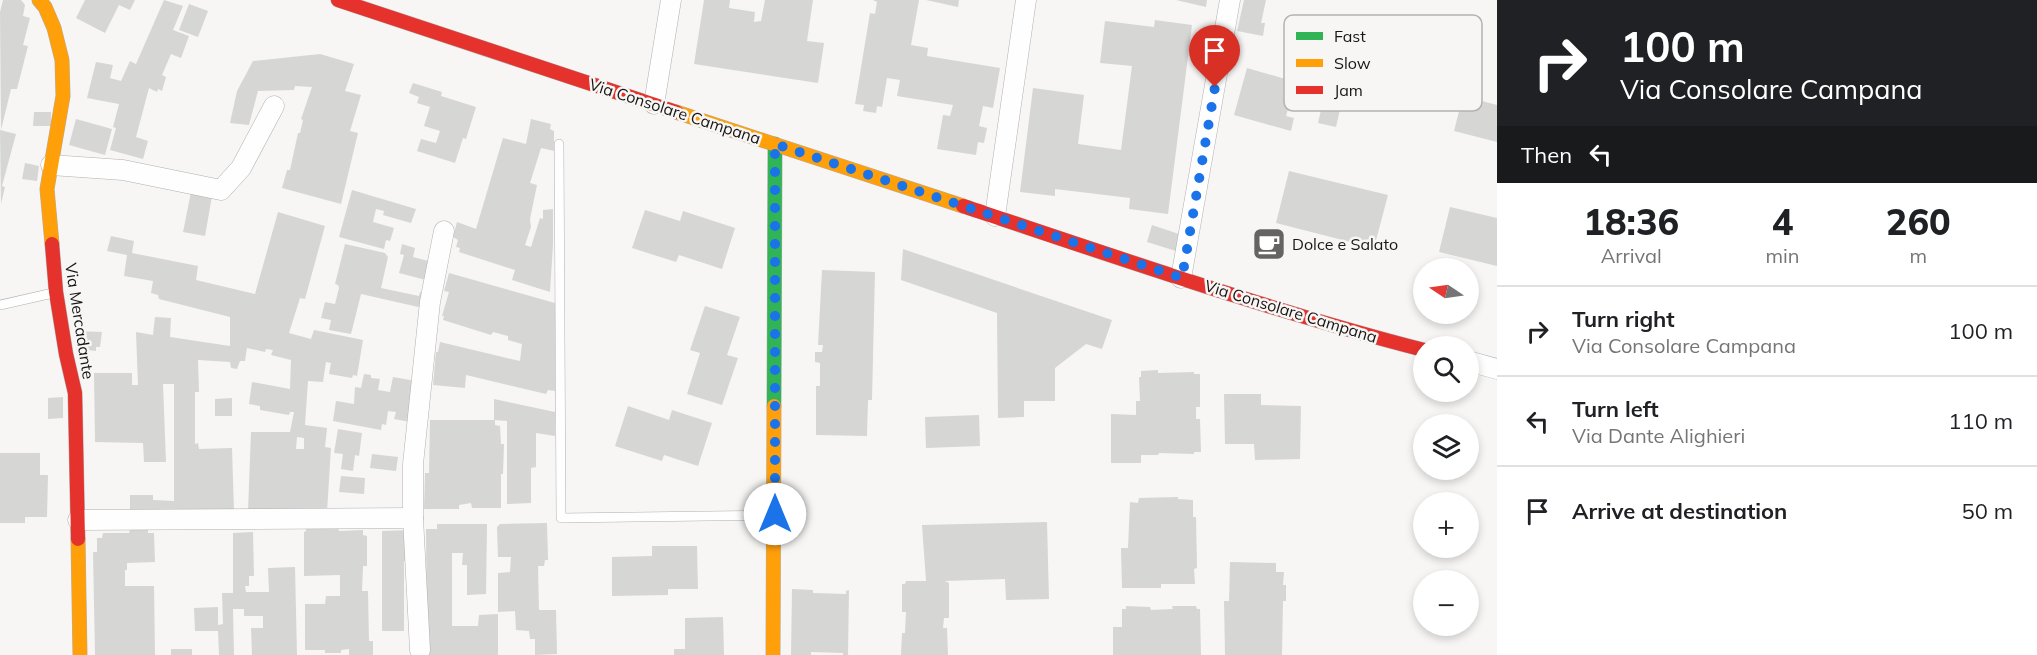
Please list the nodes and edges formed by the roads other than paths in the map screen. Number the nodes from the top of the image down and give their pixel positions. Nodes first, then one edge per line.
1 (39, 0) edge
2 (671, 0) edge
3 (1026, 0) edge
4 (1230, 0) edge
5 (349, 2) edge
6 (654, 104) junction
7 (274, 106) dead end
8 (559, 144) dead end
9 (775, 144) junction
10 (51, 165) junction
11 (995, 216) junction
12 (444, 231) dead end
13 (1182, 278) junction
14 (56, 292) junction
15 (0, 305) edge
16 (1413, 347) edge
17 (1479, 364) edge
18 (1497, 369) edge
19 (775, 514) junction
20 (413, 518) junction
21 (78, 520) junction
22 (420, 650) dead end
23 (80, 655) edge
24 (773, 655) edge

1 - 10 street, Via Mercadante
2 - 6 street
3 - 11 street
4 - 13 street
5 - 6 street, Via Consolare Campana
6 - 9 street, Via Consolare Campana
7 - 10 street
8 - 19 lane
9 - 11 street, Via Consolare Campana
9 - 19 street
10 - 14 street, Via Mercadante
11 - 13 street, Via Consolare Campana
12 - 20 street
13 - 16 street, Via Consolare Campana
14 - 15 lane
14 - 21 street, Via Mercadante
17 - 18 street
19 - 24 street
20 - 21 street
20 - 22 street
21 - 23 street, Via Mercadante

